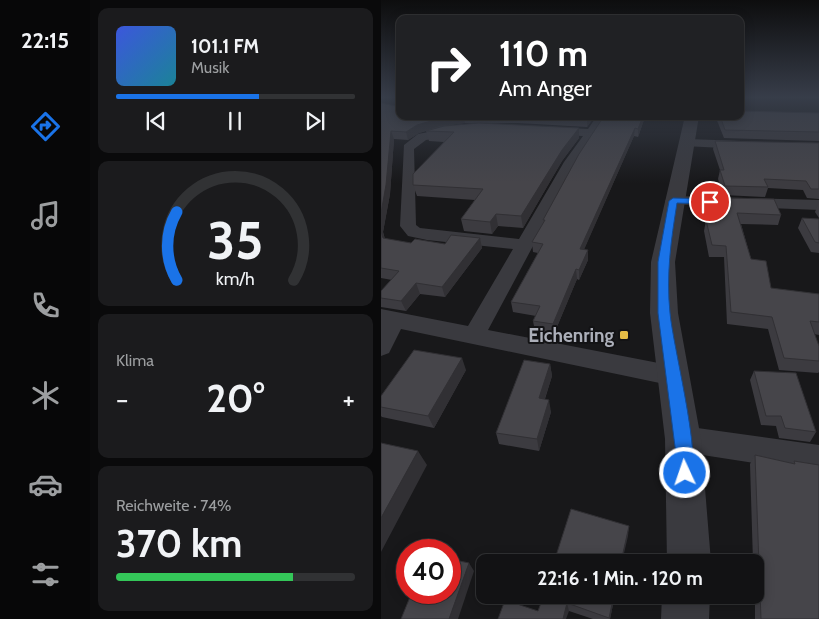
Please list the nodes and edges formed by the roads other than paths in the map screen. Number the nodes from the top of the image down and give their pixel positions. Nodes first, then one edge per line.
1 (596, 126) edge
2 (469, 130) edge
3 (690, 130) edge
4 (536, 131) edge
5 (591, 133) junction
6 (755, 145) edge
7 (673, 201) junction
8 (819, 205) edge
9 (524, 245) junction
10 (388, 318) edge
11 (475, 334) junction
12 (381, 348) edge
13 (674, 376) junction
14 (683, 439) junction
15 (819, 459) edge
16 (689, 554) edge
17 (686, 604) edge
18 (685, 619) edge

1 - 5 street
2 - 9 street
3 - 6 street
3 - 7 street
4 - 5 street
5 - 9 street
7 - 8 street
7 - 13 street
9 - 11 street
10 - 11 street
10 - 12 street
11 - 13 street
13 - 14 street
14 - 15 street
14 - 16 street
17 - 18 street

